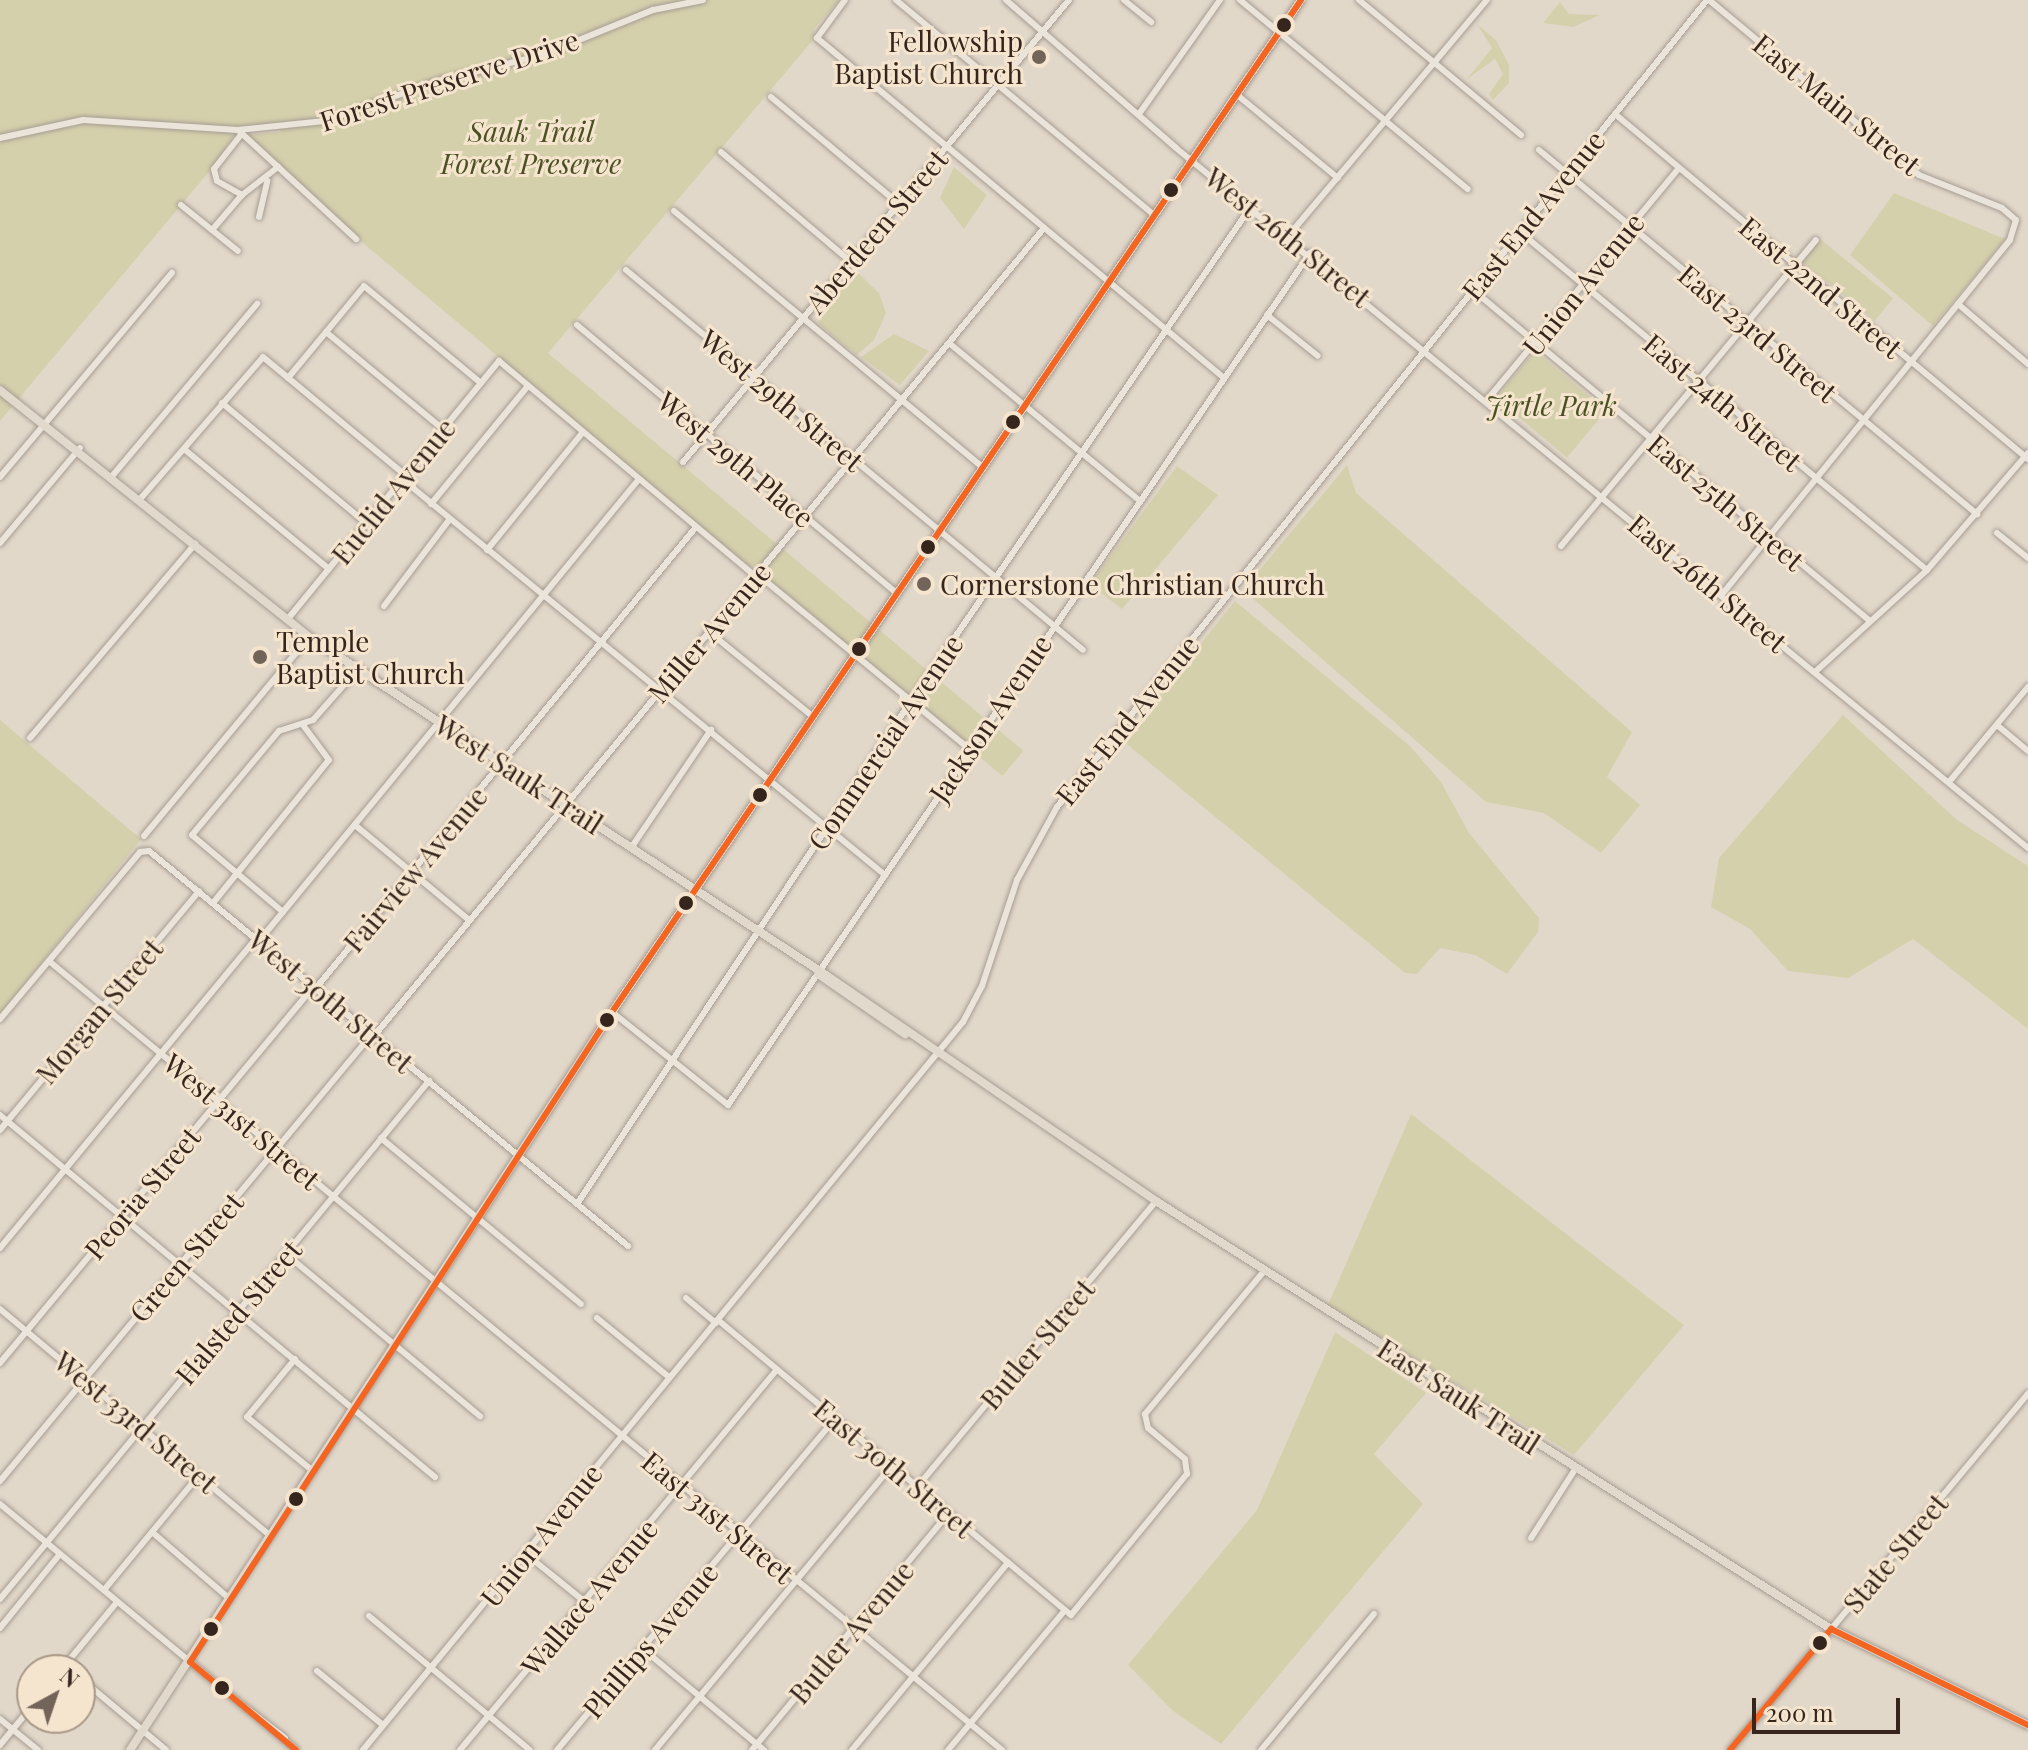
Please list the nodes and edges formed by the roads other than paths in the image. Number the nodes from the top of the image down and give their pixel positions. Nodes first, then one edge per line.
1 (703, 0) edge
2 (845, 0) edge
3 (896, 0) edge
4 (1006, 0) edge
5 (1069, 0) edge
6 (1124, 0) edge
7 (1220, 0) edge
8 (1240, 0) edge
9 (1301, 0) edge
10 (1359, 0) edge
11 (1487, 0) edge
12 (1708, 0) edge
13 (1151, 22) dead end
14 (1043, 31) junction
15 (1279, 32) junction
16 (1434, 64) junction
17 (998, 85) junction
18 (1236, 94) junction
19 (771, 97) dead end
20 (1139, 114) junction
21 (1615, 114) junction
22 (1385, 121) junction
23 (239, 133) junction
24 (1521, 135) dead end
25 (0, 138) edge
26 (947, 147) junction
27 (1539, 150) dead end
28 (721, 152) dead end
29 (1191, 159) junction
30 (278, 167) junction
31 (1679, 168) junction
32 (1567, 173) junction
33 (1338, 178) junction
34 (267, 181) junction
35 (1468, 189) dead end
36 (242, 195) junction
37 (899, 204) junction
38 (181, 205) dead end
39 (1252, 205) junction
40 (674, 211) dead end
41 (1153, 214) junction
42 (259, 217) dead end
43 (1630, 226) junction
44 (1044, 228) junction
45 (212, 230) junction
46 (1520, 232) junction
47 (1289, 235) junction
48 (356, 239) dead end
49 (1816, 240) dead end
50 (238, 251) dead end
51 (1310, 253) junction
52 (851, 262) junction
53 (1795, 266) junction
54 (626, 270) dead end
55 (172, 273) dead end
56 (1108, 282) junction
57 (1582, 285) junction
58 (1473, 290) junction
59 (257, 304) dead end
60 (1958, 304) junction
61 (1267, 315) junction
62 (1389, 318) joint
63 (803, 319) junction
64 (1747, 324) junction
65 (577, 325) dead end
66 (1166, 329) junction
67 (326, 332) junction
68 (1536, 342) junction
69 (949, 343) junction
70 (1425, 349) junction
71 (1318, 356) dead end
72 (1910, 361) junction
73 (2028, 364) edge
74 (755, 377) junction
75 (288, 378) junction
76 (1224, 378) junction
77 (1699, 381) junction
78 (481, 383) junction
79 (528, 386) junction
80 (0, 390) edge
81 (901, 400) junction
82 (1487, 400) junction
83 (222, 403) junction
84 (1023, 405) junction
85 (1861, 419) junction
86 (45, 423) junction
87 (443, 429) junction
88 (583, 432) junction
89 (707, 435) junction
90 (1650, 439) junction
91 (80, 448) junction
92 (184, 449) junction
93 (1082, 453) junction
94 (2027, 456) edge
95 (853, 459) junction
96 (683, 462) dead end
97 (981, 466) junction
98 (113, 475) junction
99 (1813, 476) junction
100 (0, 477) edge
101 (404, 477) junction
102 (639, 479) junction
103 (1603, 496) junction
104 (141, 498) junction
105 (1139, 500) junction
106 (431, 504) junction
107 (1977, 514) junction
108 (804, 517) junction
109 (449, 520) junction
110 (366, 523) junction
111 (696, 527) junction
112 (939, 530) junction
113 (1997, 533) dead end
114 (1767, 535) junction
115 (0, 543) edge
116 (195, 544) junction
117 (1561, 546) dead end
118 (487, 550) junction
119 (2028, 558) edge
120 (329, 569) junction
121 (1927, 570) junction
122 (756, 575) junction
123 (996, 577) junction
124 (546, 591) junction
125 (896, 593) junction
126 (1721, 595) junction
127 (384, 606) dead end
128 (287, 620) junction
129 (1870, 621) junction
130 (1054, 624) junction
131 (708, 631) junction
132 (309, 637) junction
133 (604, 640) junction
134 (1083, 650) dead end
135 (853, 654) junction
136 (358, 669) junction
137 (1815, 672) junction
138 (2028, 687) edge
139 (662, 689) junction
140 (911, 701) junction
141 (811, 715) junction
142 (439, 721) junction
143 (303, 725) junction
144 (1997, 725) junction
145 (711, 730) junction
146 (30, 738) dead end
147 (968, 748) junction
148 (2028, 751) edge
149 (502, 764) junction
150 (770, 778) junction
151 (1949, 782) junction
152 (565, 806) junction
153 (355, 825) junction
154 (828, 826) junction
155 (144, 836) dead end
156 (631, 848) junction
157 (2028, 848) edge
158 (412, 872) junction
159 (237, 873) junction
160 (885, 875) junction
161 (696, 890) junction
162 (199, 891) junction
163 (213, 903) junction
164 (283, 912) junction
165 (469, 920) junction
166 (758, 932) junction
167 (258, 940) junction
168 (49, 961) junction
169 (818, 974) junction
170 (315, 987) junction
171 (846, 993) joint
172 (104, 1006) junction
173 (612, 1012) junction
174 (0, 1019) edge
175 (373, 1035) junction
176 (161, 1053) junction
177 (936, 1054) junction
178 (670, 1060) junction
179 (429, 1081) junction
180 (218, 1101) junction
181 (0, 1115) edge
182 (8, 1121) junction
183 (0, 1130) edge
184 (381, 1138) junction
185 (276, 1148) junction
186 (519, 1155) junction
187 (66, 1169) junction
188 (334, 1196) junction
189 (1156, 1201) junction
190 (577, 1204) junction
191 (123, 1217) junction
192 (478, 1218) junction
193 (628, 1246) dead end
194 (0, 1248) edge
195 (286, 1254) junction
196 (180, 1264) junction
197 (1264, 1271) junction
198 (436, 1281) junction
199 (686, 1298) dead end
200 (581, 1304) dead end
201 (0, 1309) edge
202 (238, 1312) junction
203 (597, 1318) dead end
204 (717, 1321) junction
205 (27, 1331) junction
206 (395, 1346) junction
207 (295, 1359) junction
208 (0, 1363) edge
209 (777, 1370) junction
210 (670, 1378) junction
211 (85, 1379) junction
212 (2028, 1393) edge
213 (354, 1408) junction
214 (480, 1416) dead end
215 (835, 1419) junction
216 (142, 1427) junction
217 (621, 1437) junction
218 (892, 1466) junction
219 (313, 1471) junction
220 (1574, 1471) junction
221 (199, 1475) junction
222 (435, 1477) dead end
223 (0, 1481) edge
224 (682, 1487) junction
225 (917, 1487) junction
226 (0, 1504) edge
227 (949, 1513) junction
228 (152, 1532) junction
229 (739, 1534) junction
230 (271, 1536) junction
231 (1531, 1538) dead end
232 (46, 1543) junction
233 (60, 1554) junction
234 (526, 1554) junction
235 (1008, 1563) junction
236 (796, 1581) junction
237 (104, 1590) junction
238 (0, 1599) edge
239 (230, 1599) junction
240 (117, 1602) junction
241 (585, 1602) junction
242 (1068, 1612) junction
243 (1374, 1614) dead end
244 (369, 1616) dead end
245 (0, 1628) edge
246 (853, 1629) junction
247 (1831, 1629) junction
248 (643, 1649) junction
249 (77, 1654) edge
250 (190, 1662) junction
251 (431, 1668) junction
252 (317, 1671) dead end
253 (912, 1678) junction
254 (96, 1691) edge
255 (700, 1697) junction
256 (489, 1716) junction
257 (0, 1719) edge
258 (16, 1725) edge
259 (383, 1725) junction
260 (969, 1725) junction
261 (2028, 1725) edge
262 (13, 1729) junction
263 (143, 1731) junction
264 (0, 1745) edge
265 (292, 1747) edge
266 (755, 1747) edge
267 (38, 1750) edge
268 (130, 1750) edge
269 (166, 1750) edge
270 (363, 1750) edge
271 (460, 1750) edge
272 (530, 1750) edge
273 (557, 1750) edge
274 (655, 1750) edge
275 (764, 1750) edge
276 (852, 1750) edge
277 (948, 1750) edge
278 (1002, 1750) edge
279 (1261, 1750) edge
280 (1730, 1750) edge

1 - 23 street, Forest Preserve Drive
2 - 26 street
3 - 17 street
4 - 14 street, West 26th Street
5 - 14 street, Aberdeen Street
6 - 13 street
7 - 20 street
8 - 15 street
9 - 15 main road
10 - 16 street
11 - 16 street
12 - 21 street, East End Avenue
12 - 60 street, East Main Street
14 - 17 street, Aberdeen Street
14 - 20 street, West 26th Street
15 - 18 main road
15 - 22 street
16 - 22 street
16 - 24 street
17 - 26 street, Aberdeen Street
17 - 41 street
18 - 29 main road
18 - 33 street
19 - 37 street
20 - 29 street, West 26th Street
21 - 31 street, East 22nd Street
21 - 32 street, East End Avenue
22 - 33 street
22 - 35 street
23 - 25 street, Forest Preserve Drive
23 - 30 street
23 - 36 street
26 - 37 street, Aberdeen Street
26 - 44 street
27 - 32 street, East 23rd Street
28 - 52 street
29 - 39 street, West 26th Street
29 - 41 main road
30 - 34 street
30 - 48 street
31 - 43 street, Union Avenue
31 - 53 street, East 22nd Street
32 - 43 street, East 23rd Street
32 - 46 street, East End Avenue
33 - 47 street
34 - 36 street
34 - 42 street
36 - 45 street
37 - 52 street, Aberdeen Street
38 - 45 street
39 - 47 street, West 26th Street
39 - 66 street, Commercial Avenue
40 - 63 street
41 - 56 main road
43 - 57 street, Union Avenue
43 - 64 street, East 23rd Street
44 - 56 street
44 - 69 street, Miller Avenue
45 - 50 street
46 - 57 street, East 24th Street
46 - 58 street, East End Avenue
47 - 51 street, West 26th Street
49 - 53 street
51 - 61 street, Jackson Avenue
51 - 62 street, West 26th Street
52 - 63 street, Aberdeen Street
53 - 64 street
53 - 72 street, East 22nd Street
54 - 74 street, West 29th Street
55 - 86 street
56 - 66 street
56 - 84 main road
57 - 68 street, Union Avenue
57 - 77 street, East 24th Street
58 - 68 street, East 25th Street
58 - 70 street, East End Avenue
59 - 98 street
60 - 72 street
60 - 73 street
61 - 71 street
61 - 76 street, Jackson Avenue
62 - 70 street, East 26th Street
63 - 74 street, Aberdeen Street
63 - 81 street
64 - 77 street
64 - 85 street, East 23rd Street
65 - 89 street, West 29th Place
66 - 76 street
66 - 93 street, Commercial Avenue
67 - 75 street
67 - 78 street
67 - 87 street
68 - 82 street, Union Avenue
68 - 90 street, East 25th Street
69 - 81 street, Miller Avenue
69 - 84 street
70 - 82 street, East 26th Street
70 - 177 street, East End Avenue
72 - 85 street
72 - 94 street, East 22nd Street
74 - 89 street, Aberdeen Street
74 - 95 street, West 29th Street
75 - 83 street
75 - 101 street
76 - 105 street, Jackson Avenue
77 - 90 street
77 - 99 street, East 24th Street
78 - 79 street, Euclid Avenue
78 - 87 street, Euclid Avenue
79 - 88 street
79 - 106 street
80 - 86 main road, West Sauk Trail
81 - 95 street, Miller Avenue
81 - 97 street
82 - 103 street, East 26th Street
83 - 92 street
83 - 110 street
84 - 93 street
84 - 97 main road
85 - 99 street
85 - 107 street, East 23rd Street
86 - 91 main road, West Sauk Trail
86 - 100 street
87 - 101 street, Euclid Avenue
88 - 102 street
88 - 118 street
89 - 96 street, Aberdeen Street
89 - 108 street, West 29th Place
90 - 103 street
90 - 114 street, East 25th Street
91 - 98 main road, West Sauk Trail
91 - 115 street
92 - 104 street
92 - 120 street
93 - 105 street
93 - 123 street, Commercial Avenue
94 - 107 street
95 - 108 street, Miller Avenue
95 - 112 street, West 29th Street
97 - 112 main road
98 - 104 main road, West Sauk Trail
99 - 114 street
99 - 121 street, East 24th Street
101 - 106 street
101 - 110 street, Euclid Avenue
102 - 111 street
102 - 124 street
103 - 117 street
103 - 126 street, East 26th Street
104 - 116 main road, West Sauk Trail
105 - 130 street, Jackson Avenue
106 - 109 street
107 - 121 street
108 - 122 street, Miller Avenue
108 - 125 street, West 29th Place
109 - 118 street
109 - 127 street
110 - 120 street, Euclid Avenue
111 - 122 street
111 - 133 street, Fairview Avenue
112 - 123 street, West 29th Street
112 - 125 main road
113 - 119 street
114 - 126 street
114 - 129 street, East 25th Street
116 - 128 main road, West Sauk Trail
116 - 146 street
118 - 124 street
120 - 128 street, Euclid Avenue
121 - 129 street
122 - 131 street, Miller Avenue
122 - 135 street
123 - 130 street, West 29th Street
123 - 140 street, Commercial Avenue
124 - 133 street
124 - 142 street
125 - 135 main road
126 - 137 street, East 26th Street
128 - 132 main road, West Sauk Trail
129 - 137 street
130 - 134 street, West 29th Street
130 - 147 street, Jackson Avenue
131 - 139 street, Miller Avenue
131 - 141 street
132 - 136 main road, West Sauk Trail
132 - 155 street
133 - 139 street
133 - 149 street, Fairview Avenue
135 - 140 street
135 - 141 main road
136 - 142 main road, West Sauk Trail
136 - 143 street
137 - 151 street, East 26th Street
138 - 144 street
139 - 145 street
139 - 152 street, Miller Avenue
140 - 147 street
140 - 154 street, Commercial Avenue
141 - 150 main road
142 - 149 main road, West Sauk Trail
142 - 153 street
143 - 159 street
143 - 159 street
144 - 148 street
144 - 151 street
145 - 150 street
145 - 156 street
147 - 160 street, Jackson Avenue
149 - 152 main road, West Sauk Trail
149 - 158 street, Fairview Avenue
150 - 154 street
150 - 161 main road
151 - 157 street, East 26th Street
152 - 156 main road, West Sauk Trail
152 - 165 street, Miller Avenue
153 - 158 street
153 - 164 street
154 - 160 street
154 - 166 street, Commercial Avenue
156 - 161 main road, West Sauk Trail
158 - 165 street
158 - 170 street, Fairview Avenue
159 - 163 street
159 - 164 street
160 - 169 street, Jackson Avenue
161 - 166 main road, West Sauk Trail
161 - 173 main road
162 - 163 street, West 30th Street
162 - 168 street, West 30th Street
162 - 172 street, Morgan Street
163 - 167 street, West 30th Street
164 - 167 street
165 - 175 street, Miller Avenue
166 - 169 main road, West Sauk Trail
166 - 178 street, Commercial Avenue
167 - 170 street, West 30th Street
167 - 176 street
168 - 172 street, West 31st Street
168 - 174 street
169 - 171 main road, West Sauk Trail
169 - 178 street, Jackson Avenue
170 - 175 street, West 30th Street
170 - 180 street, Peoria Street
171 - 177 main road, East Sauk Trail
172 - 176 street, West 31st Street
172 - 182 street, Morgan Street
173 - 178 street
173 - 186 main road
175 - 179 street, West 30th Street
175 - 185 street, Green Street
176 - 180 street, West 31st Street
176 - 187 street
177 - 189 main road, East Sauk Trail
177 - 204 street, East End Avenue
178 - 190 street, Commercial Avenue
179 - 184 street, Halsted Street
179 - 186 street, West 30th Street
180 - 185 street, West 31st Street
180 - 191 street, Peoria Street
181 - 182 street
182 - 183 street, Morgan Street
182 - 187 street
184 - 188 street, Halsted Street
184 - 192 street
185 - 188 street, West 31st Street
185 - 196 street, Green Street
186 - 190 street
186 - 192 main road
187 - 191 street
187 - 194 street
188 - 195 street, Halsted Street
188 - 198 street, West 31st Street
189 - 197 main road, East Sauk Trail
189 - 225 street, Butler Street
190 - 193 street
191 - 196 street
191 - 205 street, Peoria Street
192 - 198 main road
192 - 200 street
195 - 202 street, Halsted Street
195 - 206 street
196 - 202 street
196 - 211 street, Green Street
197 - 220 main road, East Sauk Trail
197 - 242 street
198 - 206 main road
198 - 217 street, East 31st Street
199 - 204 street, East 30th Street
201 - 205 street, West 33rd Street
202 - 207 street
202 - 216 street, Halsted Street
203 - 210 street
204 - 209 street, East 30th Street
204 - 210 street, Union Avenue
205 - 208 street, Peoria Street
205 - 211 street, West 33rd Street
206 - 213 main road
206 - 214 street
207 - 213 street
207 - 219 street
209 - 215 street, East 30th Street
209 - 224 street, Wallace Avenue
210 - 217 street, Union Avenue
211 - 216 street, West 33rd Street
211 - 223 street, Green Street
212 - 247 street, State Street
213 - 219 main road
213 - 222 street
215 - 218 street, East 30th Street
215 - 229 street, Phillips Avenue
216 - 221 street, West 33rd Street
216 - 232 street, Halsted Street
217 - 224 street, East 31st Street
217 - 234 street, Union Avenue
218 - 225 street, East 30th Street
218 - 236 street
219 - 230 main road
220 - 231 street
220 - 247 main road, East Sauk Trail
221 - 228 street
221 - 230 street, West 33rd Street
224 - 229 street, East 31st Street
224 - 241 street, Wallace Avenue
225 - 227 street, East 30th Street
226 - 232 street
227 - 235 street, East 30th Street
227 - 246 street, Butler Avenue
228 - 237 street
228 - 239 street
229 - 236 street, East 31st Street
229 - 248 street, Phillips Avenue
230 - 239 main road
232 - 233 street
232 - 238 street, Halsted Street
233 - 237 street
233 - 245 street
234 - 241 street
234 - 251 street, Union Avenue
235 - 242 street, East 30th Street
235 - 253 street
236 - 246 street, East 31st Street
236 - 255 street
237 - 240 street
239 - 250 main road
240 - 249 street
240 - 250 street
241 - 256 street, Wallace Avenue
242 - 260 street
243 - 279 street
244 - 251 street
246 - 253 street, East 31st Street
246 - 266 street, Butler Avenue
247 - 261 main road, East Sauk Trail
247 - 280 street, State Street
248 - 255 street
248 - 273 street, Phillips Avenue
250 - 263 main road
250 - 265 street
251 - 256 street
251 - 259 street, Union Avenue
252 - 259 street
253 - 260 street, East 31st Street
253 - 276 street
254 - 263 street
255 - 266 street
255 - 274 street
256 - 271 street, Wallace Avenue
256 - 272 street
257 - 262 street
258 - 262 street
259 - 270 street, Union Avenue
260 - 277 street
260 - 278 street, East 31st Street
262 - 264 street
262 - 267 street
263 - 268 main road
263 - 269 street
266 - 275 street

